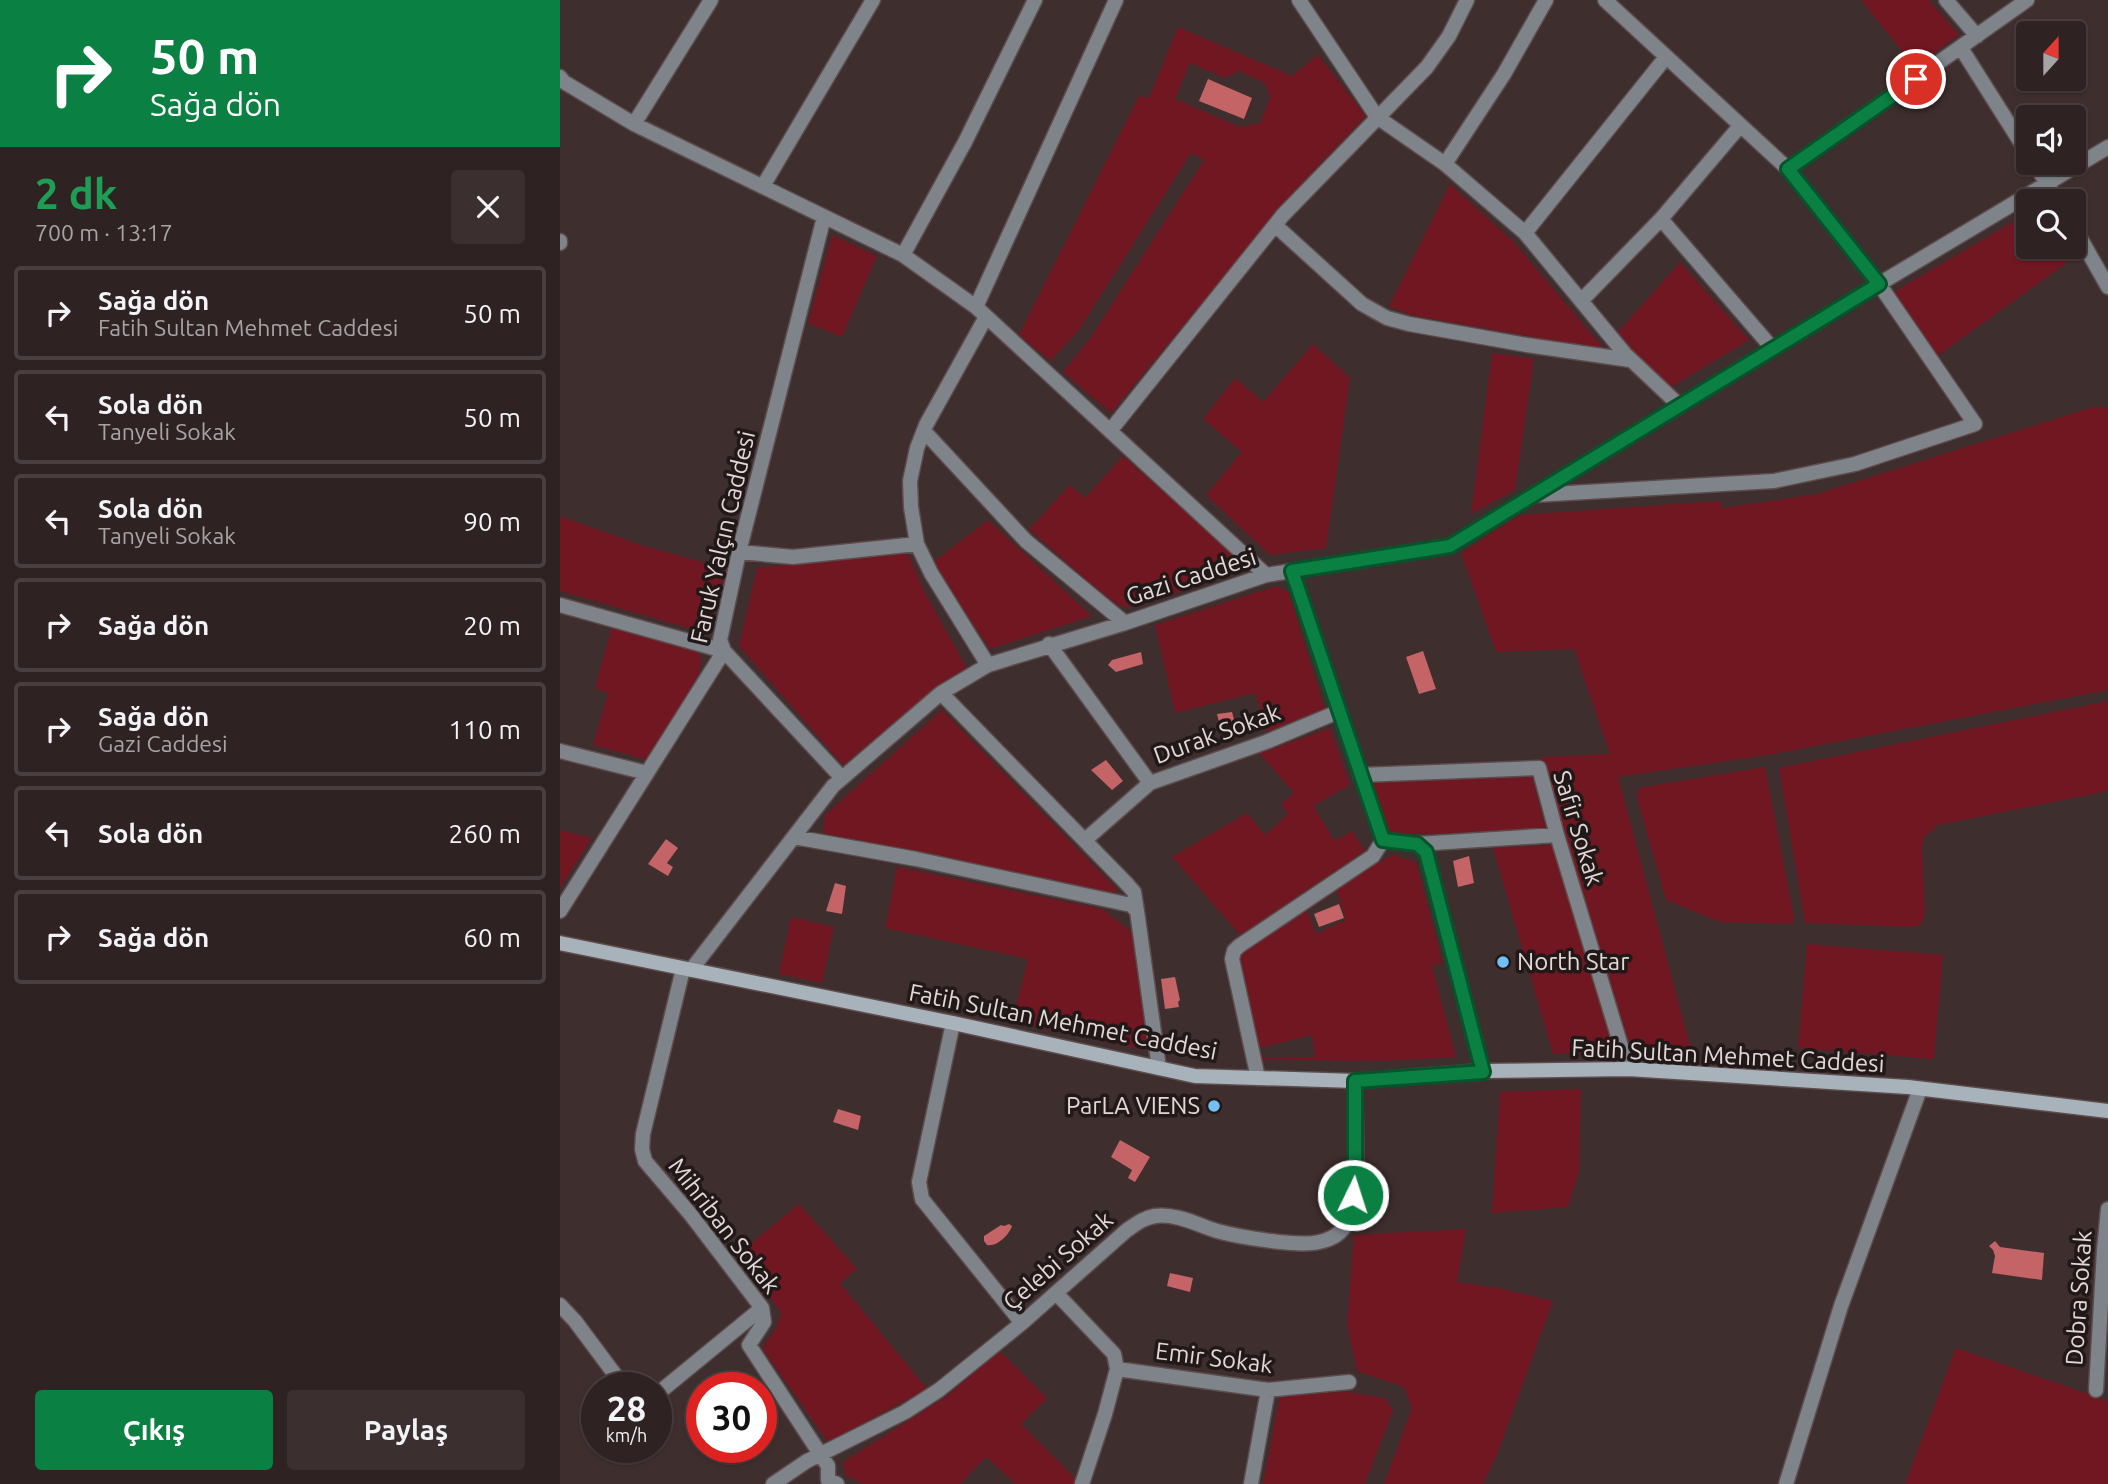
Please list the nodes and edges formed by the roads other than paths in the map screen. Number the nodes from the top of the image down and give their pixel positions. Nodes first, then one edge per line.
1 (711, 0) edge
2 (873, 0) edge
3 (1035, 0) edge
4 (1116, 0) edge
5 (1299, 0) edge
6 (1467, 0) edge
7 (1546, 0) edge
8 (1946, 0) edge
9 (2027, 0) edge
10 (1616, 3) edge
11 (1977, 36) junction
12 (1961, 48) junction
13 (1666, 57) junction
14 (560, 77) edge
15 (1377, 117) junction
16 (634, 124) junction
17 (1740, 126) junction
18 (2016, 135) edge
19 (2108, 146) edge
20 (1445, 164) junction
21 (1788, 169) junction
22 (2042, 175) edge
23 (2046, 182) junction
24 (763, 186) junction
25 (2050, 189) edge
26 (824, 217) junction
27 (1661, 219) junction
28 (1275, 225) junction
29 (1525, 233) junction
30 (2086, 249) edge
31 (904, 255) junction
32 (1879, 284) junction
33 (2108, 287) edge
34 (1581, 301) junction
35 (981, 312) junction
36 (1773, 349) junction
37 (1630, 360) junction
38 (1680, 406) junction
39 (924, 431) junction
40 (1110, 431) junction
41 (1534, 495) junction
42 (917, 544) junction
43 (739, 552) junction
44 (1292, 571) junction
45 (1266, 575) junction
46 (560, 605) edge
47 (1125, 622) junction
48 (1049, 645) junction
49 (724, 651) junction
50 (988, 665) junction
51 (941, 692) junction
52 (1340, 711) junction
53 (560, 751) edge
54 (647, 773) junction
55 (1360, 775) junction
56 (842, 778) junction
57 (1150, 783) junction
58 (1558, 835) junction
59 (794, 837) junction
60 (1085, 839) junction
61 (1383, 840) junction
62 (1417, 844) junction
63 (560, 911) edge
64 (1137, 911) junction
65 (560, 943) edge
66 (687, 970) junction
67 (953, 1023) junction
68 (1159, 1068) junction
69 (1628, 1069) junction
70 (1483, 1072) junction
71 (1258, 1078) junction
72 (1355, 1081) junction
73 (1920, 1089) junction
74 (2108, 1111) edge
75 (2108, 1209) edge
76 (1056, 1293) junction
77 (560, 1305) edge
78 (762, 1308) junction
79 (1022, 1323) junction
80 (1117, 1369) junction
81 (613, 1372) edge
82 (672, 1382) edge
83 (1349, 1382) dead end
84 (1268, 1390) junction
85 (2096, 1390) dead end
86 (821, 1454) junction
87 (773, 1484) edge
88 (837, 1484) edge
89 (1082, 1484) edge
90 (1251, 1484) edge
91 (1786, 1484) edge

1 - 16 street
2 - 24 street
3 - 31 street
4 - 35 street
5 - 15 street
6 - 15 street
7 - 20 street
8 - 11 street
9 - 11 street
10 - 13 street
11 - 12 street
12 - 18 street
12 - 21 street
13 - 17 street
13 - 29 street
14 - 16 street
15 - 20 street
15 - 28 street
16 - 24 street
17 - 21 street
17 - 27 street
19 - 23 street, Gazi Caddesi
20 - 29 street
21 - 32 street
22 - 23 street
23 - 25 street
23 - 32 street, Gazi Caddesi
24 - 26 street
26 - 31 street
26 - 43 street, Faruk Yalçın Caddesi
27 - 34 street
27 - 36 street
28 - 37 street
28 - 40 street
29 - 34 street
30 - 33 street
31 - 35 street
32 - 36 street, Gazi Caddesi
32 - 41 street
34 - 37 street
35 - 39 street
35 - 40 street
36 - 38 street, Gazi Caddesi
37 - 38 street
38 - 41 street, Gazi Caddesi
39 - 42 street
39 - 47 street
40 - 45 street
41 - 44 street, Gazi Caddesi
42 - 43 street
42 - 50 street
43 - 49 street, Faruk Yalçın Caddesi
44 - 45 street, Gazi Caddesi
44 - 52 street
45 - 47 street, Gazi Caddesi
46 - 49 street
47 - 48 street, Gazi Caddesi
48 - 50 street, Gazi Caddesi
48 - 57 street
49 - 54 street, Faruk Yalçın Caddesi
49 - 56 street
50 - 51 street, Gazi Caddesi
51 - 56 street, Gazi Caddesi
51 - 60 street
52 - 55 street
52 - 57 street, Durak Sokak
53 - 54 street
54 - 63 street, Faruk Yalçın Caddesi
55 - 58 street, Safir Sokak
55 - 61 street
56 - 59 street, Gazi Caddesi
57 - 60 street, Durak Sokak
58 - 62 street
58 - 69 street, Safir Sokak
59 - 64 street
59 - 66 street, Gazi Caddesi
60 - 64 street
61 - 62 street
61 - 71 street
62 - 70 street
64 - 68 street
65 - 66 street, Fatih Sultan Mehmet Caddesi
66 - 67 street, Fatih Sultan Mehmet Caddesi
66 - 78 street, Mihriban Sokak
67 - 68 street, Fatih Sultan Mehmet Caddesi
67 - 79 street
68 - 71 street, Fatih Sultan Mehmet Caddesi
69 - 70 street, Fatih Sultan Mehmet Caddesi
69 - 73 street, Fatih Sultan Mehmet Caddesi
70 - 72 street, Fatih Sultan Mehmet Caddesi
71 - 72 street, Fatih Sultan Mehmet Caddesi
72 - 76 street, Çelebi Sokak
73 - 74 street, Fatih Sultan Mehmet Caddesi
73 - 91 street
75 - 85 street, Dobra Sokak
76 - 79 street, Çelebi Sokak
76 - 80 street
77 - 81 street
78 - 82 street
78 - 86 street, Mihriban Sokak
79 - 86 street, Çelebi Sokak
80 - 84 street, Emir Sokak
80 - 89 street
83 - 84 street, Emir Sokak
84 - 90 street
86 - 87 street, Çelebi Sokak
86 - 88 street, Mihriban Sokak

